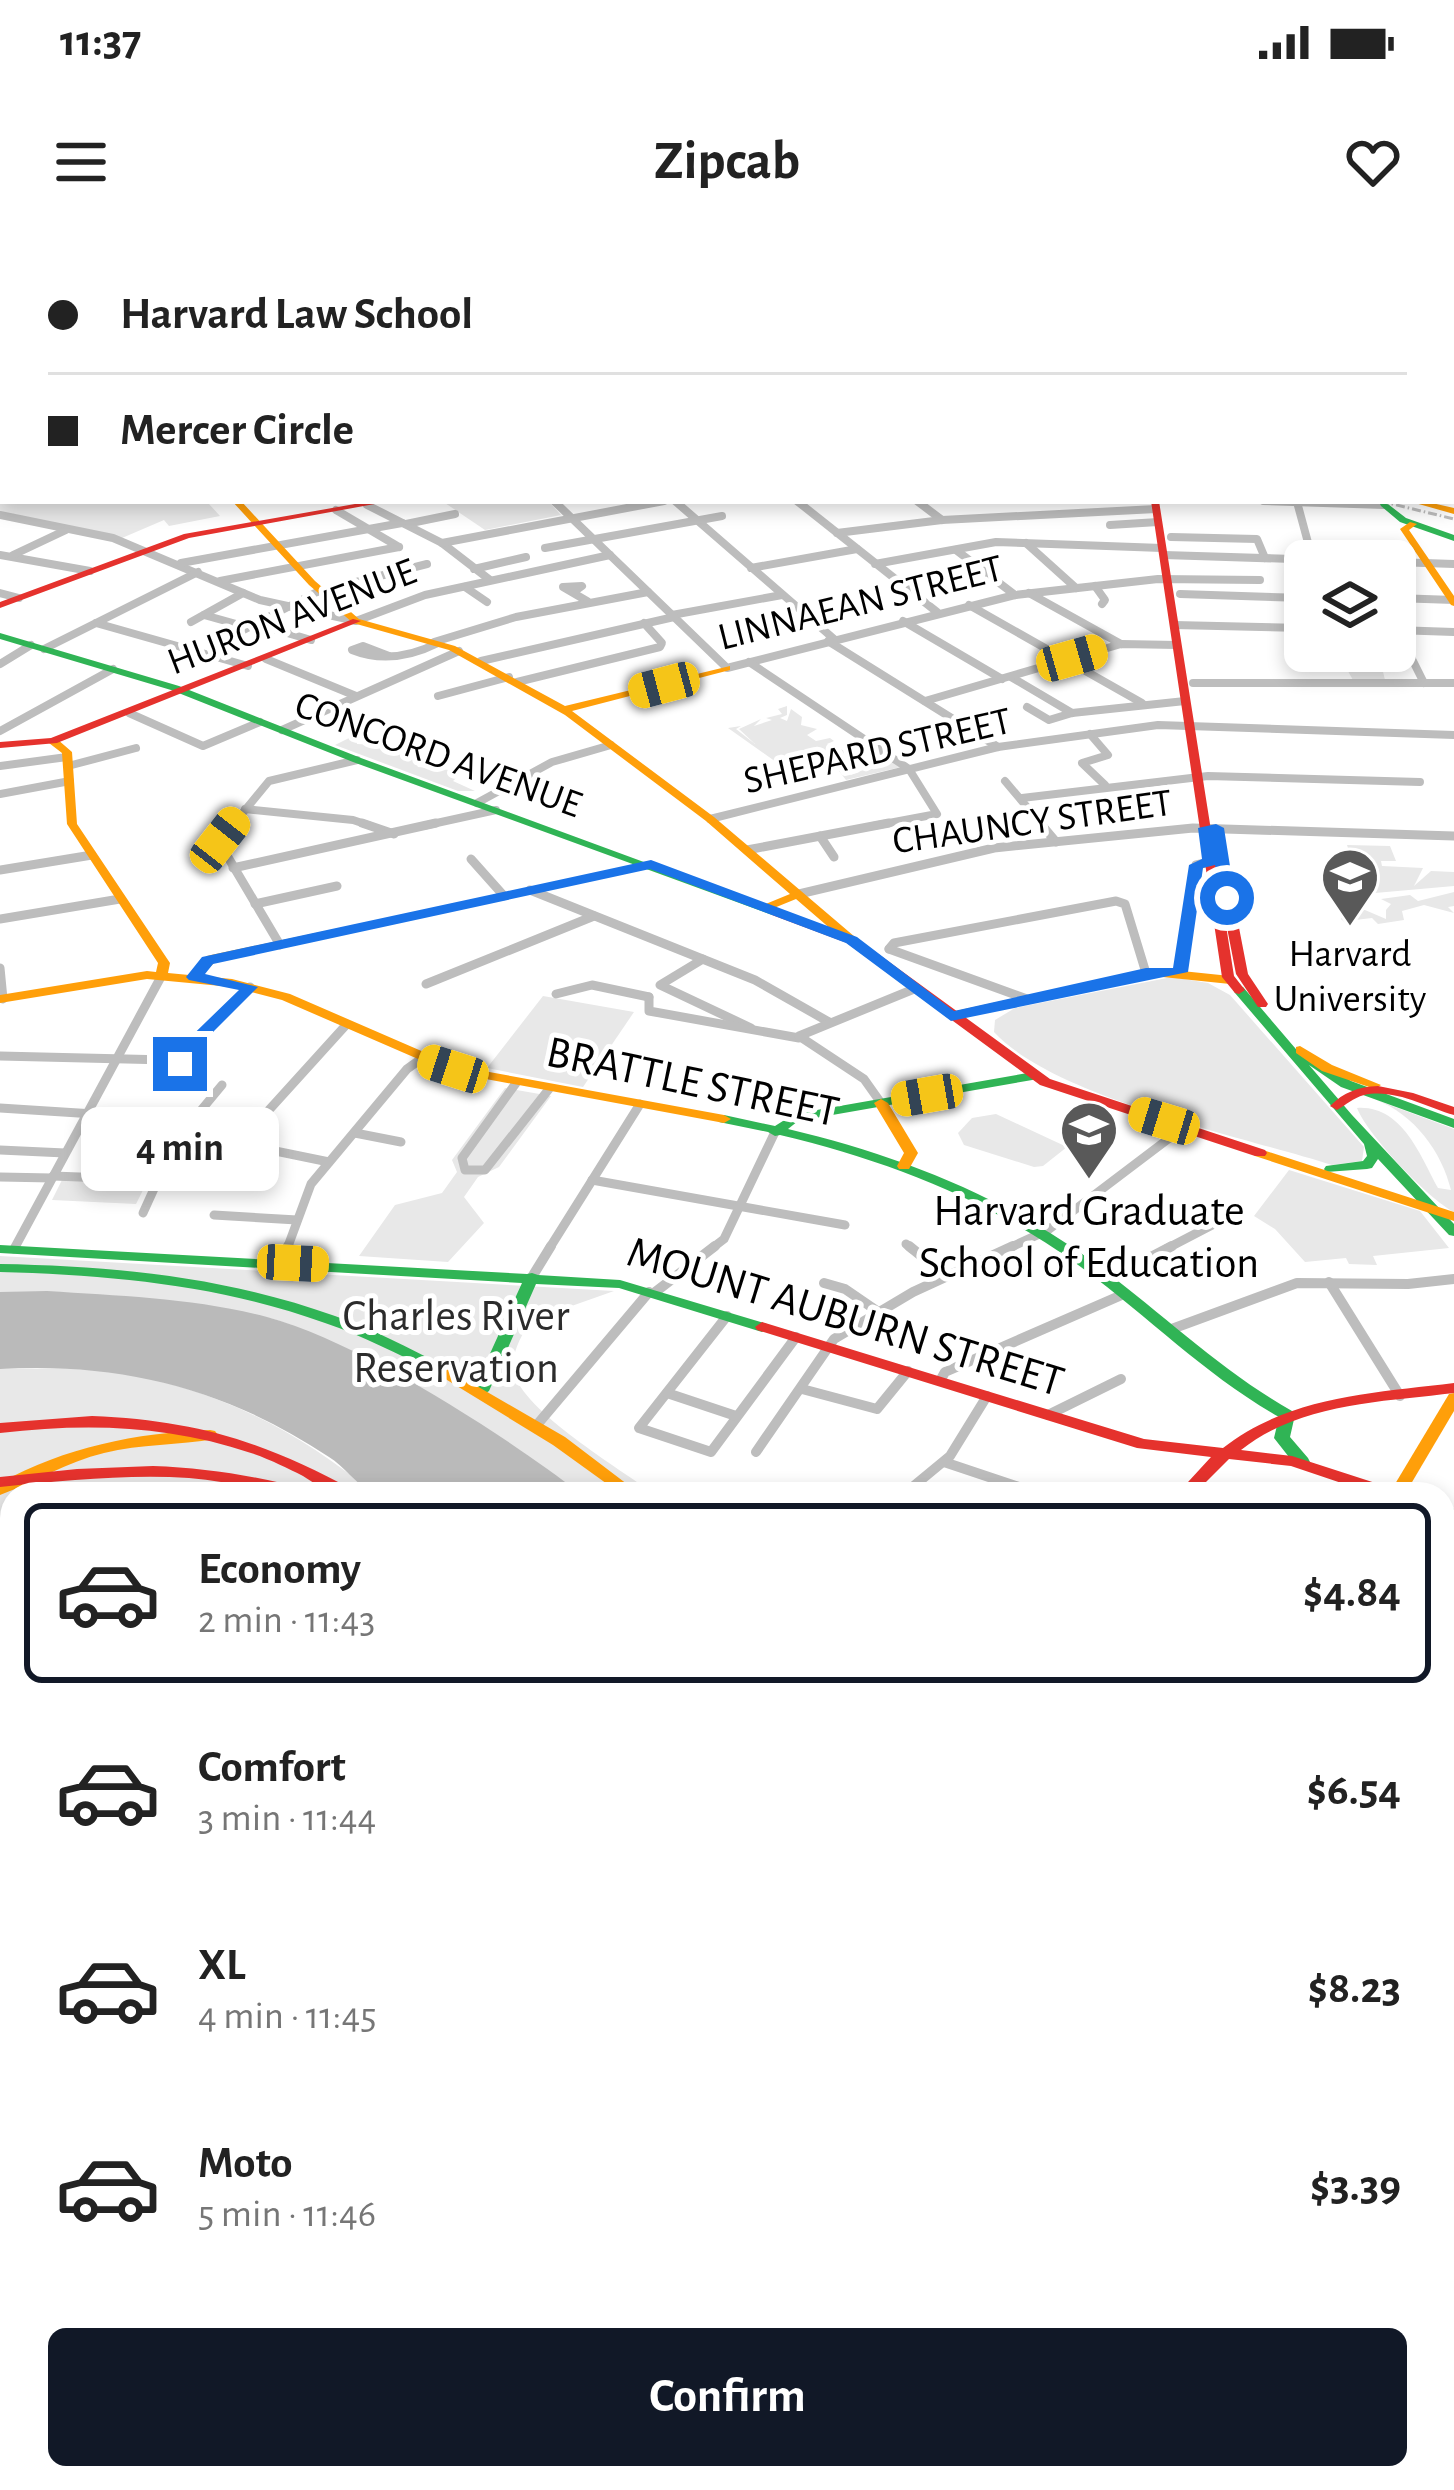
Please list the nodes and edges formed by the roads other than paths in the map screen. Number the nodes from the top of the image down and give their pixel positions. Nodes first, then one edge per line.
1 (239, 504) edge
2 (372, 504) edge
3 (557, 504) edge
4 (626, 504) edge
5 (678, 504) edge
6 (801, 504) edge
7 (920, 504) edge
8 (1298, 504) edge
9 (1385, 504) edge
10 (1425, 504) edge
11 (367, 505) junction
12 (336, 510) junction
13 (1454, 511) edge
14 (455, 514) dead end
15 (0, 515) edge
16 (569, 516) junction
17 (722, 516) dead end
18 (697, 520) junction
19 (942, 520) junction
20 (255, 523) junction
21 (404, 524) junction
22 (1412, 524) junction
23 (1110, 525) dead end
24 (70, 528) junction
25 (1163, 528) edge
26 (368, 529) junction
27 (838, 533) junction
28 (591, 538) junction
29 (1454, 538) edge
30 (1307, 540) edge
31 (442, 543) junction
32 (1026, 543) junction
33 (277, 546) junction
34 (545, 548) dead end
35 (147, 549) junction
36 (857, 549) junction
37 (956, 550) junction
38 (610, 555) junction
39 (5, 556) edge
40 (526, 556) dead end
41 (1265, 558) junction
42 (1284, 559) edge
43 (179, 563) junction
44 (1416, 563) edge
45 (1428, 563) junction
46 (427, 564) dead end
47 (874, 564) junction
48 (1454, 564) edge
49 (296, 566) junction
50 (751, 568) junction
51 (474, 569) junction
52 (90, 571) junction
53 (198, 572) junction
54 (490, 580) junction
55 (1260, 580) dead end
56 (217, 581) junction
57 (1175, 584) junction
58 (465, 586) junction
59 (1095, 586) junction
60 (1076, 588) junction
61 (320, 591) junction
62 (574, 591) dead end
63 (648, 592) junction
64 (243, 593) junction
65 (1029, 593) junction
66 (782, 595) junction
67 (1015, 595) junction
68 (1284, 596) edge
69 (6, 599) edge
70 (1416, 599) edge
71 (1454, 601) edge
72 (487, 602) dead end
73 (587, 602) junction
74 (969, 604) junction
75 (1102, 604) dead end
76 (286, 606) junction
77 (937, 612) junction
78 (204, 615) junction
79 (673, 616) junction
80 (356, 621) junction
81 (96, 622) junction
82 (191, 622) dead end
83 (903, 622) junction
84 (644, 623) junction
85 (250, 625) junction
86 (1284, 629) edge
87 (1416, 631) edge
88 (1179, 632) junction
89 (1454, 632) edge
90 (0, 636) edge
91 (232, 636) dead end
92 (311, 640) junction
93 (831, 640) junction
94 (1121, 644) junction
95 (38, 647) junction
96 (439, 649) junction
97 (389, 656) dead end
98 (1066, 659) junction
99 (481, 661) junction
100 (749, 662) junction
101 (257, 663) junction
102 (0, 664) edge
103 (1416, 667) edge
104 (727, 668) junction
105 (112, 669) junction
106 (1006, 678) junction
107 (513, 680) junction
108 (1424, 683) junction
109 (1454, 683) edge
110 (976, 686) junction
111 (184, 692) junction
112 (1189, 692) junction
113 (989, 695) dead end
114 (356, 696) junction
115 (438, 696) dead end
116 (925, 701) junction
117 (1142, 703) junction
118 (1027, 707) dead end
119 (563, 710) junction
120 (128, 713) junction
121 (1072, 713) junction
122 (260, 722) junction
123 (1194, 725) junction
124 (282, 730) junction
125 (0, 731) edge
126 (1090, 734) junction
127 (1454, 735) edge
128 (53, 741) junction
129 (611, 745) junction
130 (0, 746) edge
131 (998, 747) junction
132 (136, 748) dead end
133 (357, 760) junction
134 (0, 766) edge
135 (68, 768) junction
136 (909, 769) junction
137 (1203, 777) junction
138 (1005, 781) dead end
139 (1420, 782) dead end
140 (1102, 783) junction
141 (0, 794) edge
142 (1020, 796) junction
143 (477, 803) junction
144 (245, 808) junction
145 (496, 810) junction
146 (710, 819) junction
147 (1211, 828) junction
148 (394, 834) junction
149 (820, 836) junction
150 (1454, 836) edge
151 (1056, 842) junction
152 (747, 850) junction
153 (92, 855) junction
154 (835, 857) dead end
155 (471, 859) dead end
156 (1210, 862) junction
157 (651, 864) junction
158 (233, 868) junction
159 (0, 870) edge
160 (337, 886) dead end
161 (530, 890) junction
162 (799, 894) junction
163 (504, 896) junction
164 (119, 898) junction
165 (255, 904) junction
166 (765, 908) junction
167 (594, 916) junction
168 (0, 919) edge
169 (851, 940) junction
170 (280, 945) junction
171 (703, 959) junction
172 (0, 968) edge
173 (1180, 972) junction
174 (1146, 973) junction
175 (162, 975) junction
176 (194, 977) junction
177 (1237, 980) junction
178 (426, 984) dead end
179 (660, 984) junction
180 (250, 987) junction
181 (914, 989) junction
182 (556, 994) dead end
183 (650, 997) junction
184 (1, 999) edge
185 (1027, 999) junction
186 (1002, 1005) junction
187 (951, 1016) junction
188 (829, 1022) junction
189 (346, 1025) junction
190 (753, 1030) junction
191 (799, 1038) junction
192 (990, 1044) junction
193 (1300, 1050) junction
194 (0, 1055) edge
195 (421, 1059) junction
196 (115, 1061) junction
197 (1033, 1076) junction
198 (516, 1082) junction
199 (222, 1085) dead end
200 (549, 1089) junction
201 (1361, 1089) junction
202 (1387, 1098) junction
203 (1412, 1099) junction
204 (881, 1103) junction
205 (640, 1104) junction
206 (0, 1108) edge
207 (1454, 1111) edge
208 (1342, 1112) junction
209 (88, 1113) junction
210 (1454, 1124) edge
211 (1184, 1127) junction
212 (183, 1132) junction
213 (775, 1132) junction
214 (355, 1133) junction
215 (401, 1142) dead end
216 (239, 1143) junction
217 (1371, 1144) junction
218 (0, 1150) edge
219 (65, 1154) junction
220 (329, 1162) junction
221 (1308, 1165) junction
222 (904, 1166) junction
223 (0, 1177) edge
224 (52, 1177) junction
225 (592, 1180) junction
226 (1430, 1206) junction
227 (740, 1207) junction
228 (1239, 1211) dead end
229 (143, 1213) dead end
230 (214, 1215) dead end
231 (1454, 1216) edge
232 (297, 1220) junction
233 (845, 1225) dead end
234 (1454, 1232) edge
235 (1041, 1234) junction
236 (905, 1244) dead end
237 (7, 1249) edge
238 (281, 1262) junction
239 (0, 1268) edge
240 (467, 1273) junction
241 (946, 1276) junction
242 (532, 1277) junction
243 (1454, 1279) edge
244 (1107, 1280) junction
245 (1329, 1282) junction
246 (824, 1283) dead end
247 (652, 1293) junction
248 (1124, 1294) junction
249 (880, 1313) junction
250 (514, 1315) junction
251 (727, 1316) junction
252 (1169, 1330) junction
253 (796, 1337) junction
254 (829, 1347) junction
255 (908, 1371) junction
256 (1121, 1379) dead end
257 (940, 1381) junction
258 (1454, 1388) edge
259 (802, 1389) junction
260 (481, 1391) junction
261 (667, 1393) junction
262 (987, 1396) junction
263 (1400, 1396) junction
264 (1454, 1398) edge
265 (1048, 1415) junction
266 (1287, 1415) junction
267 (736, 1416) junction
268 (536, 1426) junction
269 (0, 1428) edge
270 (227, 1436) junction
271 (1158, 1448) junction
272 (756, 1452) dead end
273 (1214, 1454) junction
274 (944, 1462) junction
275 (1306, 1465) junction
276 (19, 1482) edge
277 (87, 1482) edge
278 (263, 1482) edge
279 (328, 1482) edge
280 (615, 1482) edge
281 (919, 1482) edge
282 (1004, 1482) edge
283 (1188, 1482) edge
284 (1194, 1482) edge
285 (1358, 1482) edge
286 (1402, 1482) edge

1 - 20 main road
2 - 11 main road
3 - 16 street
4 - 16 street
5 - 18 street
6 - 27 street
7 - 19 street
8 - 30 street
9 - 22 main road
10 - 13 main road
11 - 12 main road
11 - 21 street
12 - 20 main road
12 - 26 street
14 - 21 street
15 - 24 street
16 - 28 street
16 - 31 street
17 - 18 street
18 - 28 street
18 - 50 street
19 - 25 street
19 - 27 street
20 - 33 main road
20 - 35 main road
21 - 26 street
21 - 31 street
22 - 29 main road
22 - 45 main road
23 - 25 street
24 - 35 street
24 - 39 street
25 - 32 street
25 - 41 street
25 - 41 street
25 - 57 main road
26 - 33 street
26 - 49 street
27 - 36 street
28 - 34 street
28 - 38 street
31 - 51 street
32 - 37 street
32 - 60 street
33 - 43 street
33 - 49 main road
35 - 43 street
35 - 52 main road
36 - 47 street
36 - 50 street
37 - 47 street
37 - 67 street
38 - 54 street, HURON AVENUE
38 - 63 street
39 - 52 street
40 - 51 street
41 - 42 street
43 - 53 street
44 - 45 street
45 - 48 street
45 - 71 main road
46 - 61 street
47 - 77 street
49 - 56 street
49 - 61 main road
50 - 66 street
51 - 54 street
52 - 69 main road
53 - 56 street
53 - 81 street
54 - 58 street, HURON AVENUE
55 - 57 street
56 - 64 street
57 - 59 street, LINNAEAN STREET
57 - 68 street
57 - 88 main road
58 - 72 street
58 - 80 street, HURON AVENUE
59 - 60 street, LINNAEAN STREET
59 - 75 street
60 - 65 street, LINNAEAN STREET
61 - 76 street
61 - 80 main road
62 - 73 street
63 - 73 street
63 - 79 street
64 - 76 street
64 - 78 street
65 - 67 street, LINNAEAN STREET
65 - 94 street
66 - 79 street
66 - 93 street
67 - 74 street, LINNAEAN STREET
70 - 71 street
73 - 96 street
74 - 77 street, LINNAEAN STREET
74 - 98 street
76 - 80 street
76 - 85 street
77 - 83 street, LINNAEAN STREET
78 - 82 street
78 - 85 street
79 - 84 street
79 - 104 street
80 - 92 main road, HURON AVENUE
80 - 96 main road
81 - 95 street
81 - 101 street
83 - 93 street, LINNAEAN STREET
83 - 106 street
84 - 99 street
84 - 107 street
85 - 91 street
85 - 92 street
86 - 88 street
87 - 89 street
88 - 94 street
88 - 112 main road
90 - 95 main road, CONCORD AVENUE
92 - 101 main road, HURON AVENUE
93 - 100 street, LINNAEAN STREET
93 - 116 street
94 - 98 street
95 - 102 street
95 - 105 main road, CONCORD AVENUE
96 - 97 street
96 - 99 main road
96 - 114 street
98 - 106 street
98 - 117 street
99 - 107 main road
100 - 104 street, LINNAEAN STREET
100 - 136 street
101 - 111 main road, HURON AVENUE
101 - 114 street
103 - 108 street
104 - 119 main road, LINNAEAN STREET
105 - 111 main road, CONCORD AVENUE
105 - 125 street
106 - 110 street
106 - 121 street
107 - 115 street
107 - 119 main road
108 - 109 street
108 - 112 street
110 - 113 street
110 - 116 street
111 - 120 main road, HURON AVENUE
111 - 122 main road, CONCORD AVENUE
112 - 117 street
112 - 123 main road
114 - 124 street
116 - 131 street
117 - 121 street
118 - 121 street
119 - 129 main road
120 - 122 street
120 - 128 main road, HURON AVENUE
122 - 124 main road, CONCORD AVENUE
123 - 126 street, SHEPARD STREET
123 - 127 street, SHEPARD STREET
123 - 137 main road
124 - 133 main road, CONCORD AVENUE
126 - 131 street, SHEPARD STREET
126 - 140 street
128 - 130 main road, HURON AVENUE
128 - 135 main road
129 - 143 street
129 - 146 main road
131 - 136 street, SHEPARD STREET
132 - 135 street
133 - 143 main road, CONCORD AVENUE
133 - 144 street
134 - 135 street
135 - 141 street
135 - 153 main road
136 - 146 street, SHEPARD STREET
136 - 149 street
137 - 139 street
137 - 140 street
137 - 147 main road
138 - 142 street
140 - 142 street
142 - 151 street
143 - 145 main road, CONCORD AVENUE
144 - 148 street
144 - 158 street
145 - 148 street
145 - 157 main road, CONCORD AVENUE
146 - 152 main road
147 - 150 street, CHAUNCY STREET
147 - 151 street, CHAUNCY STREET
147 - 156 main road
147 - 177 main road
148 - 158 street
149 - 152 street
149 - 154 street
151 - 162 street, CHAUNCY STREET
152 - 162 main road
153 - 159 street
153 - 164 main road
155 - 163 street
156 - 173 street
156 - 177 main road
157 - 161 main road
157 - 166 main road, CONCORD AVENUE
158 - 165 street
160 - 165 street
161 - 163 main road
161 - 167 street
162 - 166 main road
162 - 169 main road
163 - 170 main road
164 - 168 street
164 - 175 main road
165 - 170 street
166 - 169 main road, CONCORD AVENUE
167 - 171 street
167 - 178 street
169 - 181 main road
170 - 176 main road
171 - 179 street
171 - 188 street
172 - 184 street
173 - 174 main road
173 - 177 main road
174 - 185 main road
174 - 185 street
175 - 176 main road, BRATTLE STREET
175 - 184 main road, BRATTLE STREET
175 - 196 street
176 - 180 main road, BRATTLE STREET
177 - 193 main road
177 - 208 main road
179 - 183 street
179 - 190 street
180 - 189 main road, BRATTLE STREET
180 - 196 street
181 - 187 main road
181 - 188 street
182 - 183 street
183 - 190 street
185 - 186 main road
186 - 187 main road
186 - 192 main road
187 - 192 main road
188 - 191 street
189 - 195 main road, BRATTLE STREET
189 - 216 street
190 - 191 street
191 - 204 street
192 - 197 main road
193 - 201 main road
193 - 203 main road
194 - 196 street
195 - 198 main road, BRATTLE STREET
195 - 214 street
196 - 209 street
197 - 204 main road
197 - 211 main road
198 - 200 main road, BRATTLE STREET
198 - 200 street
199 - 212 street
200 - 205 main road, BRATTLE STREET
201 - 202 main road
201 - 203 main road
201 - 208 main road
202 - 208 main road
202 - 210 main road
203 - 207 main road
204 - 213 main road
204 - 222 main road
205 - 213 main road, BRATTLE STREET
205 - 225 street
206 - 209 street
208 - 217 main road
209 - 212 street
209 - 219 street
211 - 221 main road
211 - 235 street
212 - 216 street
213 - 222 main road, BRATTLE STREET
213 - 227 street
214 - 215 street
214 - 220 street
216 - 220 street
217 - 221 main road
217 - 226 main road
218 - 219 street
219 - 224 street
220 - 232 street
221 - 226 main road
222 - 235 main road, BRATTLE STREET
223 - 224 street
224 - 229 street
224 - 237 street
225 - 227 street
225 - 242 street
226 - 231 main road
226 - 234 main road
227 - 233 street
227 - 247 street
228 - 244 street
230 - 232 street
232 - 238 street
235 - 241 street
235 - 244 main road, BRATTLE STREET
236 - 241 street
237 - 238 main road, MOUNT AUBURN STREET
238 - 240 main road, MOUNT AUBURN STREET
239 - 260 main road
240 - 242 main road, MOUNT AUBURN STREET
240 - 250 main road
241 - 249 street
242 - 247 main road, MOUNT AUBURN STREET
242 - 250 main road
243 - 245 street
244 - 248 main road, BRATTLE STREET
245 - 252 street
245 - 263 street
246 - 249 street
247 - 251 main road, MOUNT AUBURN STREET
247 - 268 street
248 - 252 main road, BRATTLE STREET
248 - 257 street
249 - 254 street
250 - 260 main road
251 - 253 main road, MOUNT AUBURN STREET
251 - 261 street
252 - 266 main road, BRATTLE STREET
253 - 254 main road, MOUNT AUBURN STREET
253 - 267 street
254 - 255 main road, MOUNT AUBURN STREET
254 - 259 street
255 - 257 main road, MOUNT AUBURN STREET
255 - 259 street
256 - 265 street
257 - 262 main road, MOUNT AUBURN STREET
258 - 263 main road
259 - 272 street
260 - 268 main road
261 - 267 street
261 - 267 street
262 - 265 main road, MOUNT AUBURN STREET
262 - 274 street
263 - 266 main road
264 - 286 main road
265 - 271 main road, MOUNT AUBURN STREET
266 - 273 main road
266 - 275 main road
268 - 280 main road
269 - 270 main road
270 - 276 main road
270 - 279 main road
271 - 273 main road, MOUNT AUBURN STREET
271 - 283 main road
273 - 275 main road, MOUNT AUBURN STREET
273 - 284 main road
274 - 281 street
274 - 282 street
275 - 285 main road, MOUNT AUBURN STREET
277 - 278 main road

